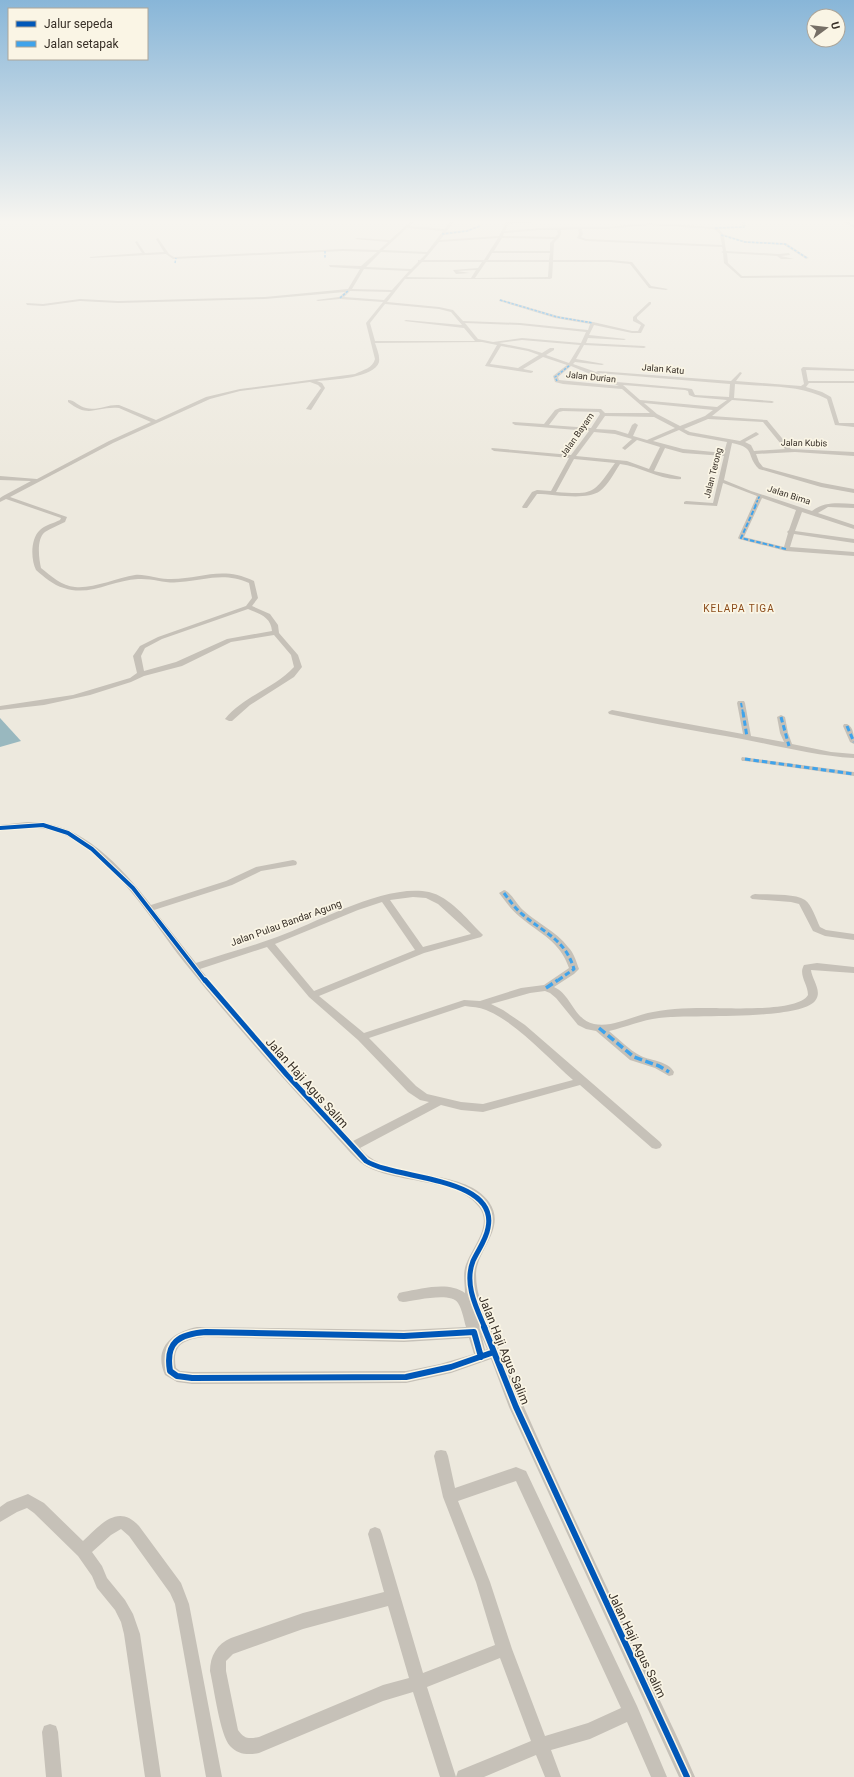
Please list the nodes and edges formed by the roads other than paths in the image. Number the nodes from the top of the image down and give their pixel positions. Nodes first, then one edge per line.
1 (383, 305) edge
2 (411, 305) edge
3 (516, 305) edge
4 (648, 305) edge
5 (406, 321) dead end
6 (594, 323) junction
7 (465, 324) junction
8 (589, 331) junction
9 (586, 336) junction
10 (624, 339) dead end
11 (373, 342) junction
12 (483, 342) junction
13 (584, 344) junction
14 (499, 345) junction
15 (644, 347) dead end
16 (552, 349) dead end
17 (541, 354) junction
18 (572, 363) junction
19 (602, 364) dead end
20 (519, 370) junction
21 (854, 370) edge
22 (531, 372) dead end
23 (591, 372) junction
24 (740, 373) dead end
25 (310, 381) junction
26 (616, 382) junction
27 (733, 382) junction
28 (808, 382) junction
29 (854, 382) edge
30 (625, 388) junction
31 (802, 388) junction
32 (731, 399) junction
33 (70, 401) dead end
34 (639, 401) junction
35 (772, 402) dead end
36 (585, 403) dead end
37 (309, 409) dead end
38 (582, 409) junction
39 (717, 409) junction
40 (603, 414) junction
41 (655, 415) junction
42 (707, 417) junction
43 (154, 421) junction
44 (515, 423) dead end
45 (636, 425) dead end
46 (854, 425) edge
47 (545, 426) junction
48 (681, 429) junction
49 (592, 431) junction
50 (756, 434) dead end
51 (630, 436) junction
52 (636, 438) junction
53 (730, 440) junction
54 (649, 441) junction
55 (742, 442) junction
56 (663, 446) junction
57 (625, 448) dead end
58 (494, 449) dead end
59 (789, 450) junction
60 (753, 453) junction
61 (854, 454) edge
62 (728, 455) junction
63 (574, 457) junction
64 (619, 462) junction
65 (651, 472) junction
66 (0, 478) edge
67 (679, 478) dead end
68 (36, 480) junction
69 (720, 480) junction
70 (553, 492) junction
71 (854, 492) edge
72 (760, 496) junction
73 (3, 498) edge
74 (686, 503) dead end
75 (854, 506) edge
76 (525, 507) dead end
77 (800, 508) junction
78 (814, 512) junction
79 (854, 526) edge
80 (790, 532) junction
81 (854, 541) edge
82 (786, 549) junction
83 (854, 554) edge
84 (248, 607) junction
85 (276, 633) junction
86 (141, 674) junction
87 (741, 704) dead end
88 (0, 708) edge
89 (612, 712) dead end
90 (781, 717) dead end
91 (228, 719) dead end
92 (847, 726) dead end
93 (747, 737) junction
94 (854, 742) edge
95 (789, 746) junction
96 (854, 756) edge
97 (745, 759) dead end
98 (854, 774) edge
99 (0, 828) edge
100 (293, 863) dead end
101 (504, 893) dead end
102 (755, 897) dead end
103 (384, 898) junction
104 (149, 910) junction
105 (854, 937) edge
106 (269, 943) junction
107 (421, 951) junction
108 (194, 966) junction
109 (854, 970) edge
110 (546, 988) junction
111 (312, 995) junction
112 (481, 1004) junction
113 (599, 1028) junction
114 (362, 1037) junction
115 (669, 1072) dead end
116 (582, 1081) junction
117 (440, 1101) junction
118 (656, 1145) dead end
119 (352, 1147) junction
120 (403, 1297) dead end
121 (474, 1332) junction
122 (494, 1352) junction
123 (481, 1357) junction
124 (441, 1456) dead end
125 (450, 1497) junction
126 (0, 1515) edge
127 (375, 1534) dead end
128 (83, 1551) junction
129 (393, 1597) junction
130 (504, 1649) junction
131 (418, 1683) junction
132 (631, 1712) junction
133 (50, 1732) dead end
134 (541, 1745) junction
135 (54, 1777) edge
136 (153, 1777) edge
137 (214, 1777) edge
138 (448, 1777) edge
139 (464, 1777) edge
140 (553, 1777) edge
141 (659, 1777) edge
142 (687, 1777) edge

1 - 11 street
2 - 7 street
3 - 6 street
4 - 6 street
5 - 7 street
6 - 8 street
7 - 8 street
7 - 12 street
8 - 9 street
9 - 10 street
9 - 13 street
11 - 12 street
11 - 25 street
12 - 13 street
12 - 14 street
13 - 15 street
13 - 18 street
14 - 17 street
14 - 20 street
16 - 17 street
17 - 18 street
17 - 20 street
18 - 19 street
18 - 23 street
18 - 30 street, Jalan Durian
20 - 22 street
21 - 28 street
23 - 26 street
23 - 27 street, Jalan Katu
24 - 27 street
25 - 37 street
25 - 43 street
26 - 30 street
26 - 32 street
27 - 31 street, Jalan Katu
27 - 32 street
28 - 29 street
28 - 31 street
30 - 34 street
31 - 46 street, Jalan Katu
32 - 35 street
32 - 39 street
33 - 43 street
34 - 39 street
34 - 41 street
36 - 38 street
38 - 40 street
38 - 47 street
39 - 42 street
40 - 41 street, Jalan Bayam
40 - 49 street, Jalan Bayam
41 - 48 street
42 - 48 street
42 - 59 street
43 - 68 street
44 - 47 street
45 - 51 street
47 - 49 street
48 - 53 street
48 - 54 street
49 - 51 street
49 - 63 street, Jalan Bayam
50 - 55 street
51 - 52 street
52 - 54 street
52 - 57 street
53 - 55 street
53 - 62 street, Jalan Terong
54 - 56 street
55 - 60 street
56 - 62 street
56 - 65 street
58 - 63 street
59 - 60 street, Jalan Kubis
59 - 61 street, Jalan Kubis
60 - 71 street
62 - 69 street, Jalan Terong
63 - 64 street
63 - 70 street, Jalan Bayam
64 - 65 street
64 - 70 street
65 - 67 street
66 - 68 street
68 - 73 street
69 - 72 street, Jalan Bima
69 - 74 street, Jalan Terong
70 - 76 street
72 - 77 street, Jalan Bima
72 - 82 street
73 - 84 street
75 - 78 street
77 - 78 street, Jalan Bima
77 - 80 street
78 - 79 street, Jalan Bima
80 - 81 street
80 - 82 street
82 - 83 street
84 - 85 street
84 - 86 street
85 - 86 street
85 - 91 street
86 - 88 street
87 - 93 street
89 - 93 street
90 - 95 street
92 - 94 street
93 - 95 street
95 - 96 street
97 - 98 street
99 - 104 street, Jalan Haji Agus Salim
100 - 104 street
101 - 110 street
102 - 105 street
103 - 106 street, Jalan Pulau Bandar Agung
103 - 107 street
103 - 107 street, Jalan Pulau Bandar Agung
104 - 108 street, Jalan Haji Agus Salim
106 - 108 street, Jalan Pulau Bandar Agung
106 - 111 street
107 - 111 street
108 - 119 street, Jalan Haji Agus Salim
109 - 113 street
110 - 112 street
110 - 113 street
111 - 114 street
112 - 114 street
112 - 116 street
113 - 115 street
114 - 117 street
116 - 117 street
116 - 118 street
117 - 119 street
119 - 122 street, Jalan Haji Agus Salim
120 - 121 street
121 - 123 street
121 - 123 street
122 - 123 street
122 - 142 street, Jalan Haji Agus Salim
124 - 125 street
125 - 130 street
125 - 132 street
126 - 128 street
127 - 129 street
128 - 136 street
128 - 137 street
129 - 131 street
129 - 131 street
130 - 131 street
130 - 134 street
131 - 138 street
132 - 134 street
132 - 141 street
133 - 135 street
134 - 139 street
134 - 140 street

